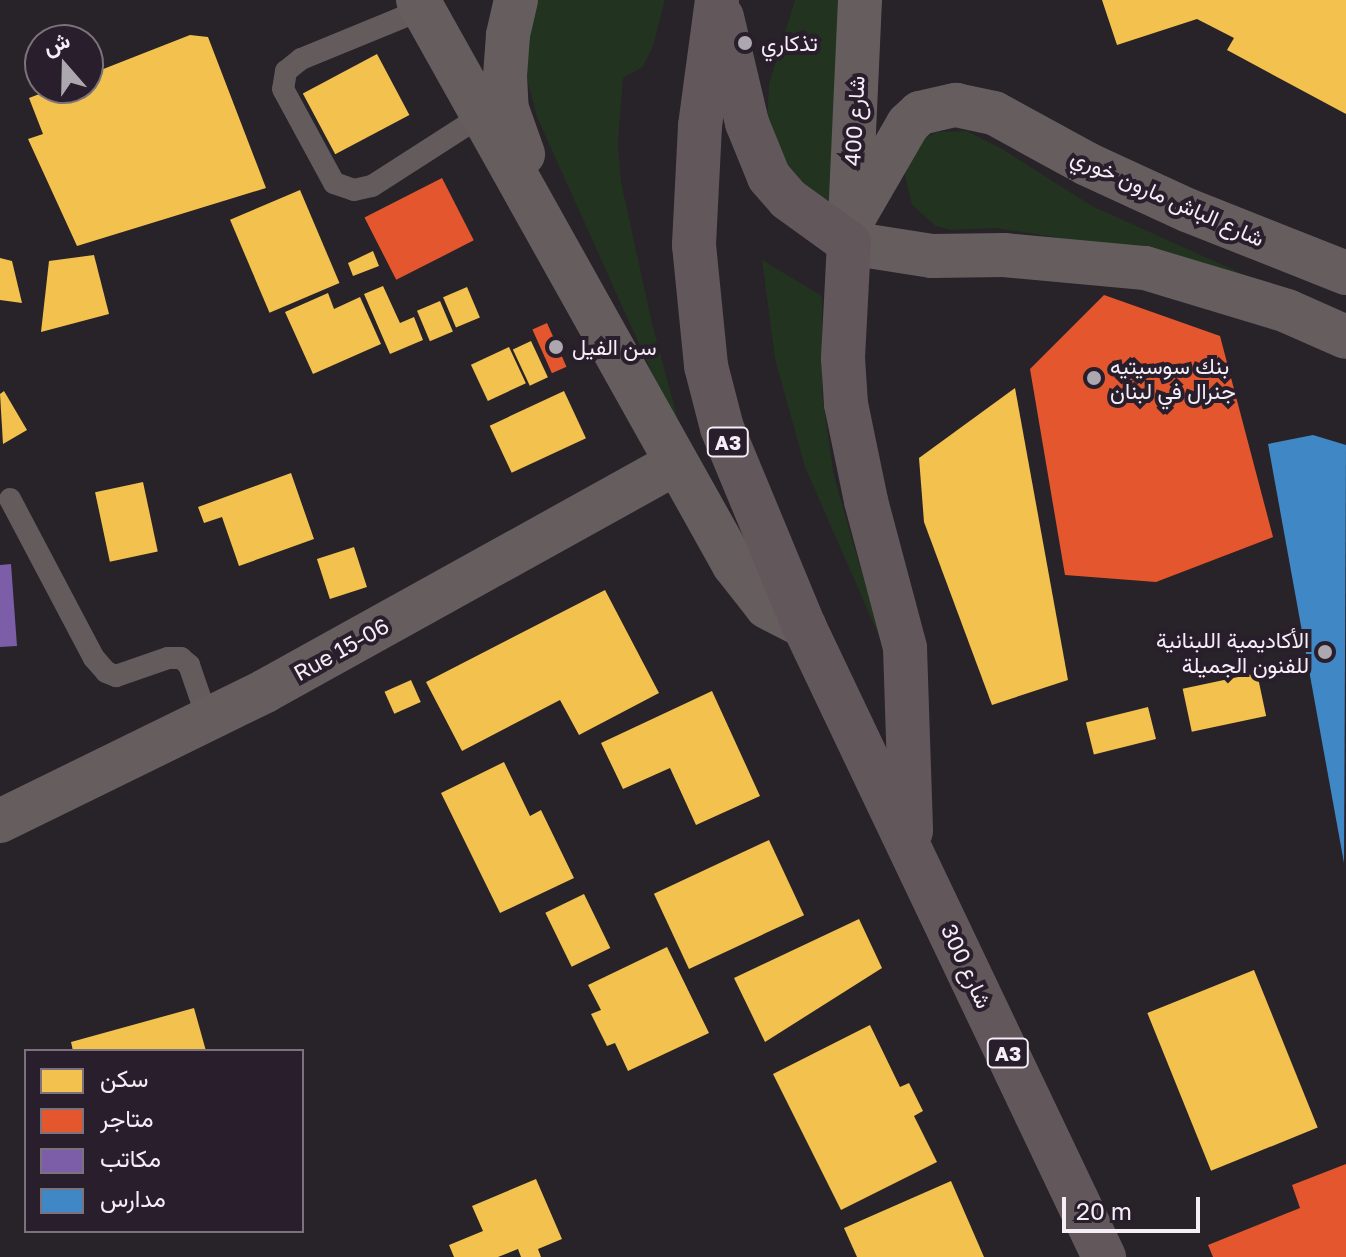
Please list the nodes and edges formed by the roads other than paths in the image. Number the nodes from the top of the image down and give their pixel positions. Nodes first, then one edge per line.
1 (516, 0) edge
2 (718, 0) edge
3 (860, 0) edge
4 (421, 4) edge
5 (481, 116) junction
6 (849, 234) junction
7 (1346, 273) edge
8 (569, 274) junction
9 (1346, 337) edge
10 (674, 464) junction
11 (10, 499) dead end
12 (804, 626) junction
13 (208, 720) junction
14 (0, 821) edge
15 (912, 850) junction
16 (1104, 1257) edge

1 - 8 main road
2 - 6 highway
2 - 12 highway, A3
3 - 6 main road, شارع 400
4 - 5 main road
4 - 5 lane
5 - 8 main road
6 - 7 main road, شارع الباش مارون خوري
6 - 9 main road
6 - 15 highway
8 - 10 main road
10 - 12 main road
10 - 13 main road, Rue 15-06
11 - 13 lane
12 - 15 highway, A3
13 - 14 main road, Rue 15-06
15 - 16 highway, شارع 300 / A3

